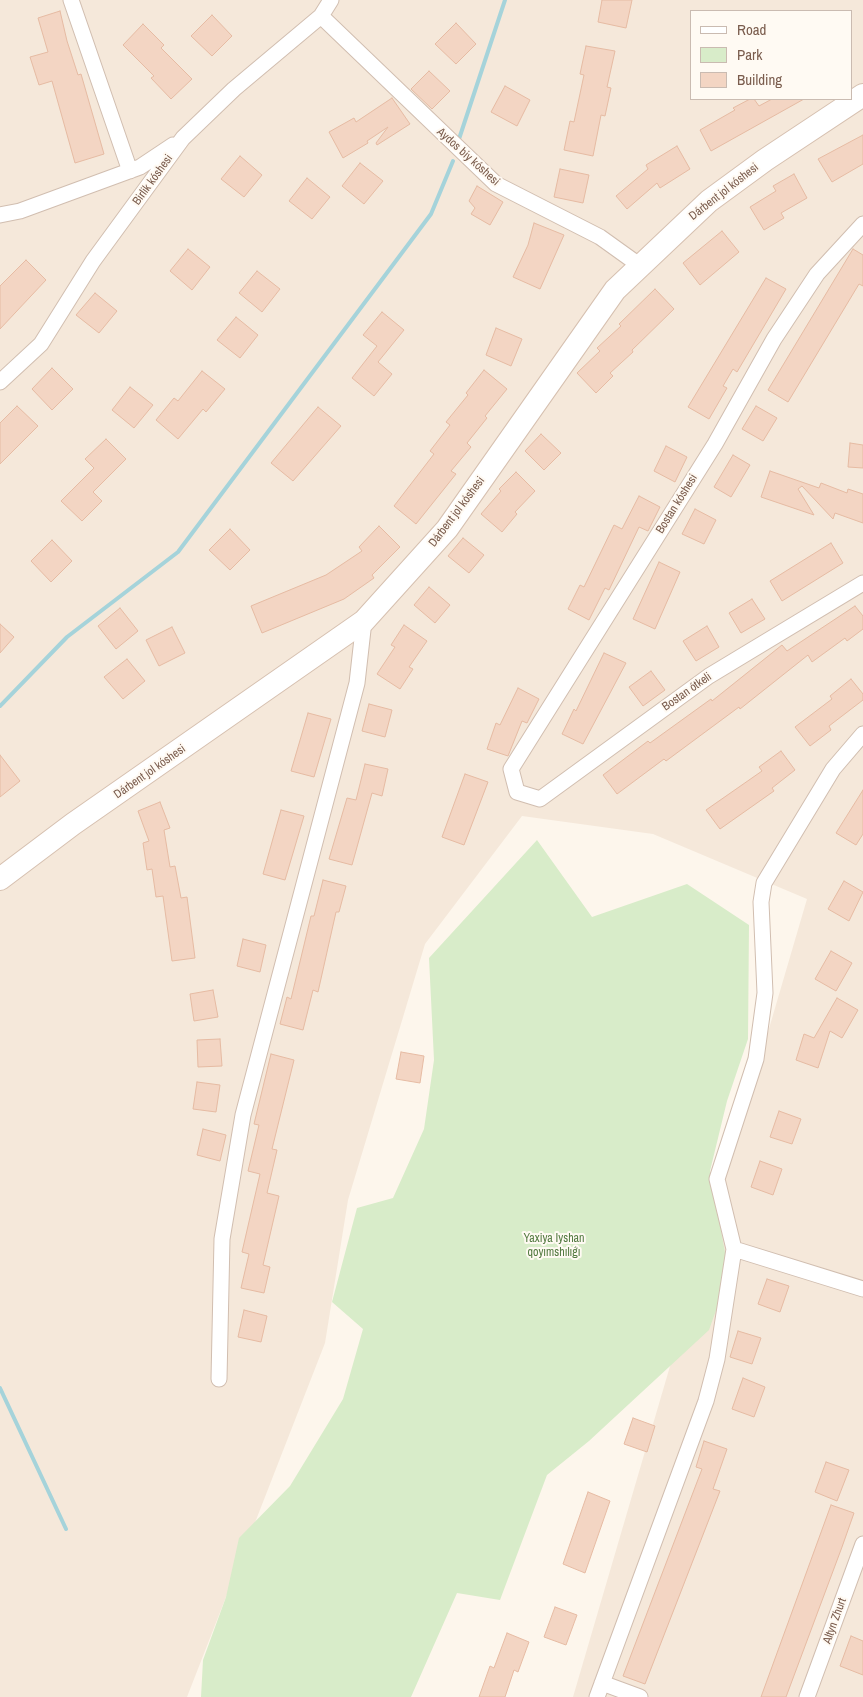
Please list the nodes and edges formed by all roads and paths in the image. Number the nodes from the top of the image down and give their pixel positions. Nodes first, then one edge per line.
1 (71, 0) edge
2 (331, 0) edge
3 (321, 16) junction
4 (863, 95) edge
5 (183, 138) junction
6 (130, 171) junction
7 (0, 215) edge
8 (863, 224) edge
9 (639, 265) junction
10 (0, 382) edge
11 (863, 583) edge
12 (364, 621) junction
13 (863, 734) edge
14 (517, 792) joint
15 (0, 879) edge
16 (734, 1249) junction
17 (863, 1289) edge
18 (219, 1379) dead end
19 (863, 1544) edge
20 (600, 1690) edge
21 (640, 1697) edge
22 (807, 1697) edge

1 - 6 street
2 - 3 street, Birlik kóshesi
3 - 5 street, Birlik kóshesi
3 - 9 street, Aydos biy kóshesi
4 - 9 main road, Dárbent jol kóshesi
5 - 6 street
5 - 10 street, Birlik kóshesi
6 - 7 street
8 - 14 street, Bostan kóshesi
9 - 12 main road, Dárbent jol kóshesi
11 - 14 street, Bostan ótkeli
12 - 15 main road, Dárbent jol kóshesi
12 - 18 street
13 - 16 street
16 - 17 street
16 - 20 street
19 - 22 street, Altyn Zhurt
20 - 21 street

